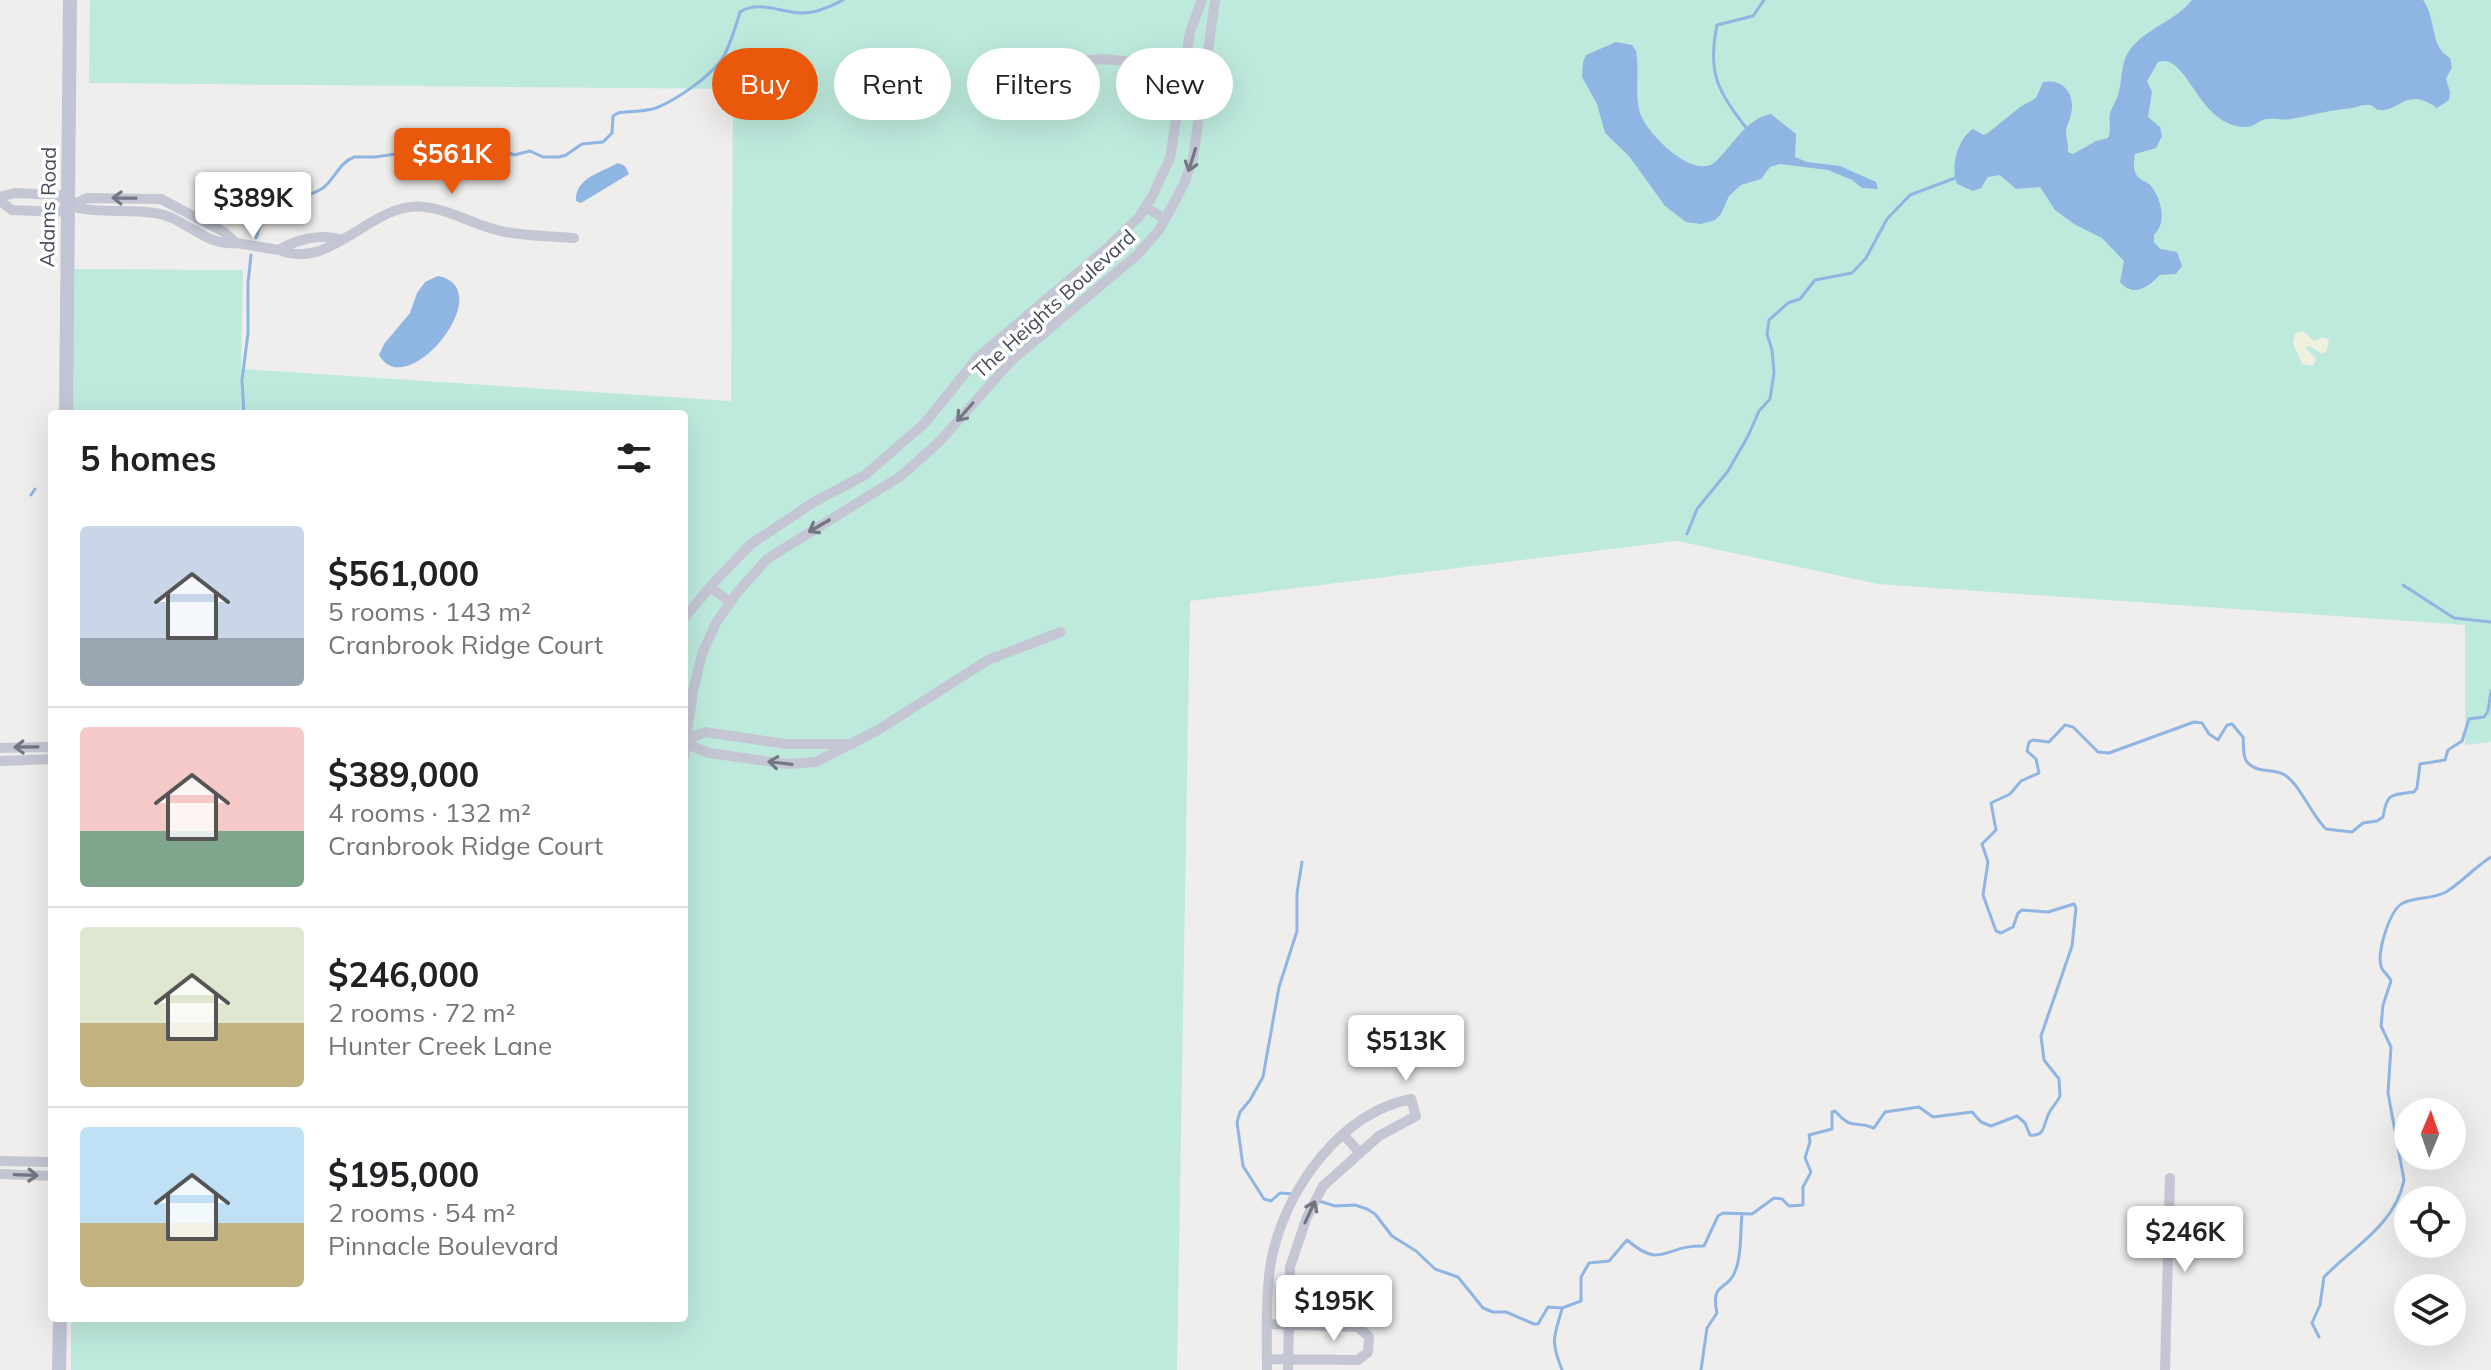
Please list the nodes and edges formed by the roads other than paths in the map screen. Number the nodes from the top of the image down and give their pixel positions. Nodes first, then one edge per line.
1 (70, 0) edge
2 (1202, 0) edge
3 (1215, 0) edge
4 (1188, 48) edge
5 (1209, 48) edge
6 (1177, 120) edge
7 (1199, 120) edge
8 (0, 199) edge
9 (170, 203) junction
10 (68, 205) junction
11 (1145, 207) junction
12 (166, 217) junction
13 (1165, 219) junction
14 (574, 238) dead end
15 (236, 243) junction
16 (1040, 304) junction
17 (1056, 324) junction
18 (66, 410) edge
19 (872, 468) junction
20 (886, 485) junction
21 (710, 587) junction
22 (730, 602) junction
23 (688, 613) edge
24 (1061, 632) dead end
25 (688, 720) edge
26 (688, 737) edge
27 (688, 740) edge
28 (853, 744) junction
29 (0, 748) edge
30 (48, 748) edge
31 (48, 759) edge
32 (0, 761) edge
33 (1343, 1134) junction
34 (1360, 1153) junction
35 (0, 1161) edge
36 (48, 1162) edge
37 (0, 1174) edge
38 (48, 1176) edge
39 (2170, 1178) dead end
40 (1277, 1242) junction
41 (1297, 1246) junction
42 (60, 1322) edge
43 (1267, 1324) junction
44 (1289, 1324) junction
45 (1267, 1365) edge
46 (1288, 1365) edge
47 (59, 1370) edge
48 (2165, 1370) edge

1 - 10 main road, Adams Road
2 - 4 street, The Heights Boulevard
3 - 5 street, The Heights Boulevard
6 - 11 street, The Heights Boulevard
7 -> 13 street, The Heights Boulevard
8 - 10 street
8 - 10 street
9 -> 10 street
9 - 12 street
9 - 15 street
10 - 12 street
10 - 18 main road, Adams Road
11 - 13 street
11 - 16 street, The Heights Boulevard
12 - 15 street
13 - 17 street, The Heights Boulevard
14 - 15 street
16 - 17 street
16 - 19 street, The Heights Boulevard
17 -> 20 street, The Heights Boulevard
19 - 20 street
19 - 21 street, The Heights Boulevard
20 -> 22 street, The Heights Boulevard
21 - 22 street
21 - 23 street, The Heights Boulevard
22 - 25 street, The Heights Boulevard
24 - 28 street
26 - 28 street
28 -> 27 street
30 -> 29 street
31 - 32 street
33 - 34 street
33 - 34 street
33 - 40 street
41 -> 34 street
35 - 36 street
37 -> 38 street
39 - 48 street
40 - 41 street
40 - 43 street
41 - 44 street
42 - 47 main road
43 - 44 street
43 - 45 street
44 - 46 street
44 - 46 street
45 - 46 street

